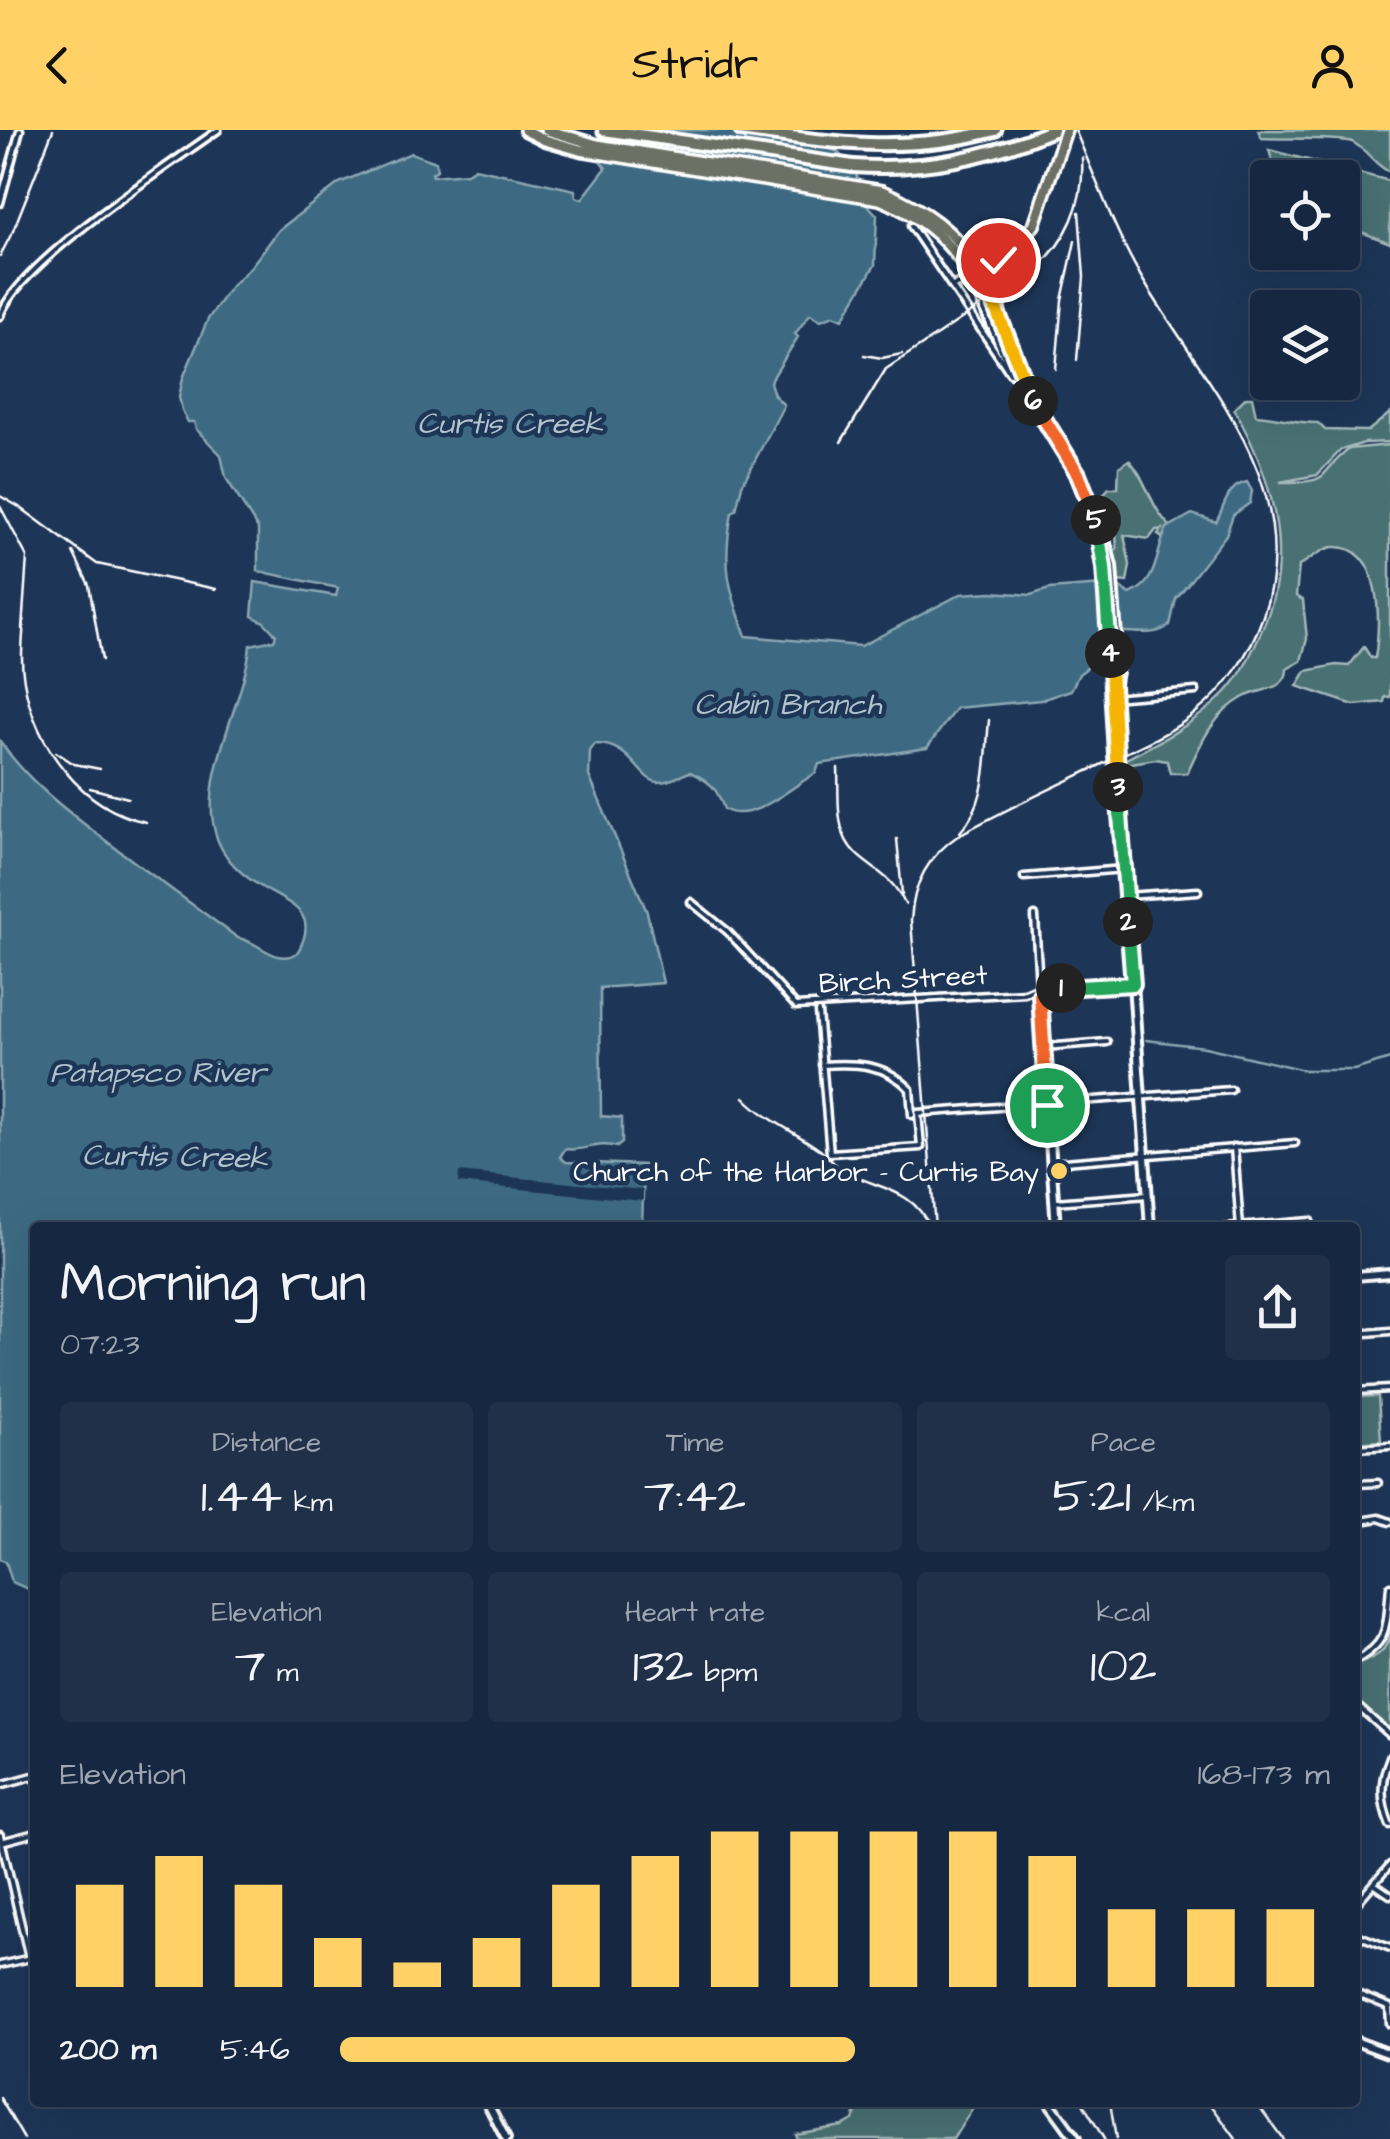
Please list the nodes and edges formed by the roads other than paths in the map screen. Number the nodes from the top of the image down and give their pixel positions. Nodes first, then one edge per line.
1 (20, 130) edge
2 (218, 130) edge
3 (524, 130) edge
4 (604, 130) edge
5 (741, 130) edge
6 (995, 130) edge
7 (1050, 130) edge
8 (1066, 130) edge
9 (547, 134) edge
10 (1060, 148) junction
11 (0, 203) edge
12 (911, 226) dead end
13 (962, 245) junction
14 (1017, 246) junction
15 (1008, 254) junction
16 (973, 274) junction
17 (952, 287) junction
18 (0, 316) edge
19 (1003, 326) junction
20 (1016, 380) junction
21 (1032, 400) junction
22 (1196, 690) dead end
23 (1112, 698) junction
24 (1124, 869) junction
25 (1024, 877) dead end
26 (1198, 892) dead end
27 (1126, 896) junction
28 (691, 902) dead end
29 (1035, 916) dead end
30 (1118, 984) junction
31 (1133, 984) junction
32 (1040, 989) junction
33 (818, 1012) dead end
34 (1107, 1042) dead end
35 (1044, 1046) junction
36 (1138, 1054) junction
37 (822, 1065) junction
38 (1231, 1090) dead end
39 (1141, 1098) junction
40 (1047, 1105) junction
41 (912, 1115) dead end
42 (1295, 1142) dead end
43 (1234, 1147) junction
44 (1145, 1154) junction
45 (1052, 1163) junction
46 (1148, 1194) junction
47 (1054, 1202) junction
48 (1310, 1221) dead end
49 (1056, 1222) edge
50 (1150, 1222) edge
51 (1240, 1222) edge
52 (1298, 1222) edge
53 (1390, 1274) edge
54 (1360, 1276) edge
55 (1390, 1331) edge
56 (1360, 1334) edge
57 (1390, 1388) edge
58 (1360, 1391) edge
59 (1390, 1446) edge
60 (1360, 1448) edge
61 (1378, 1483) dead end
62 (1360, 1484) edge
63 (1360, 1521) edge
64 (1390, 1522) edge
65 (1390, 1586) edge
66 (1360, 1659) edge
67 (1360, 1708) edge
68 (1390, 1735) edge
69 (1390, 1757) edge
70 (30, 1779) edge
71 (0, 1785) edge
72 (1390, 1825) edge
73 (30, 1834) edge
74 (0, 1840) edge
75 (1390, 1866) edge
76 (1374, 1884) junction
77 (1390, 1896) edge
78 (1360, 1899) edge
79 (1360, 1936) edge
80 (1390, 1948) edge
81 (30, 1950) edge
82 (30, 1958) edge
83 (0, 1965) edge
84 (1360, 1995) edge
85 (1389, 2007) edge
86 (1390, 2024) edge
87 (1360, 2042) edge
88 (1390, 2054) edge
89 (490, 2107) edge
90 (1053, 2107) edge
91 (506, 2139) edge
92 (1076, 2139) edge

1 - 11 street
2 - 18 street
3 - 9 main road
4 - 7 highway, bridge
5 - 6 highway
7 - 10 street
8 - 10 main road
9 - 13 main road
9 - 16 main road
10 - 14 main road
12 - 17 street
13 - 15 main road
13 - 16 main road
14 - 15 main road
14 - 19 main road
15 - 16 main road
16 - 17 street
16 - 19 main road
16 - 20 main road
17 - 20 street
19 - 21 main road
20 - 21 main road
21 - 23 main road
22 - 23 street
23 - 24 main road
24 - 25 street
24 - 27 main road
26 - 27 street
27 - 31 main road
28 - 32 street, Birch Street
29 - 32 street
30 - 31 main road, Birch Street
30 - 32 main road, Birch Street
30 - 36 main road
31 - 36 main road
32 - 35 main road
33 - 37 street
34 - 35 street
35 - 40 main road
36 - 39 main road
37 - 40 street
37 - 41 street
38 - 39 street
39 - 40 street
39 - 44 main road
40 - 45 main road
42 - 43 street
43 - 44 street
43 - 51 street
44 - 45 street
44 - 46 main road
45 - 47 main road
46 - 47 street
46 - 50 main road
47 - 49 main road
48 - 52 street
53 - 54 main road
55 - 56 street
57 - 58 street
59 - 60 street
61 - 62 street
63 - 64 street
65 - 66 street
67 - 68 street
69 - 72 street
70 - 71 street
73 - 74 street
74 - 81 street
75 - 76 street
76 - 77 street
76 - 78 street
79 - 80 street
82 - 83 street
84 - 85 street
85 - 86 street
87 - 88 main road
89 - 91 main road
90 - 92 main road

